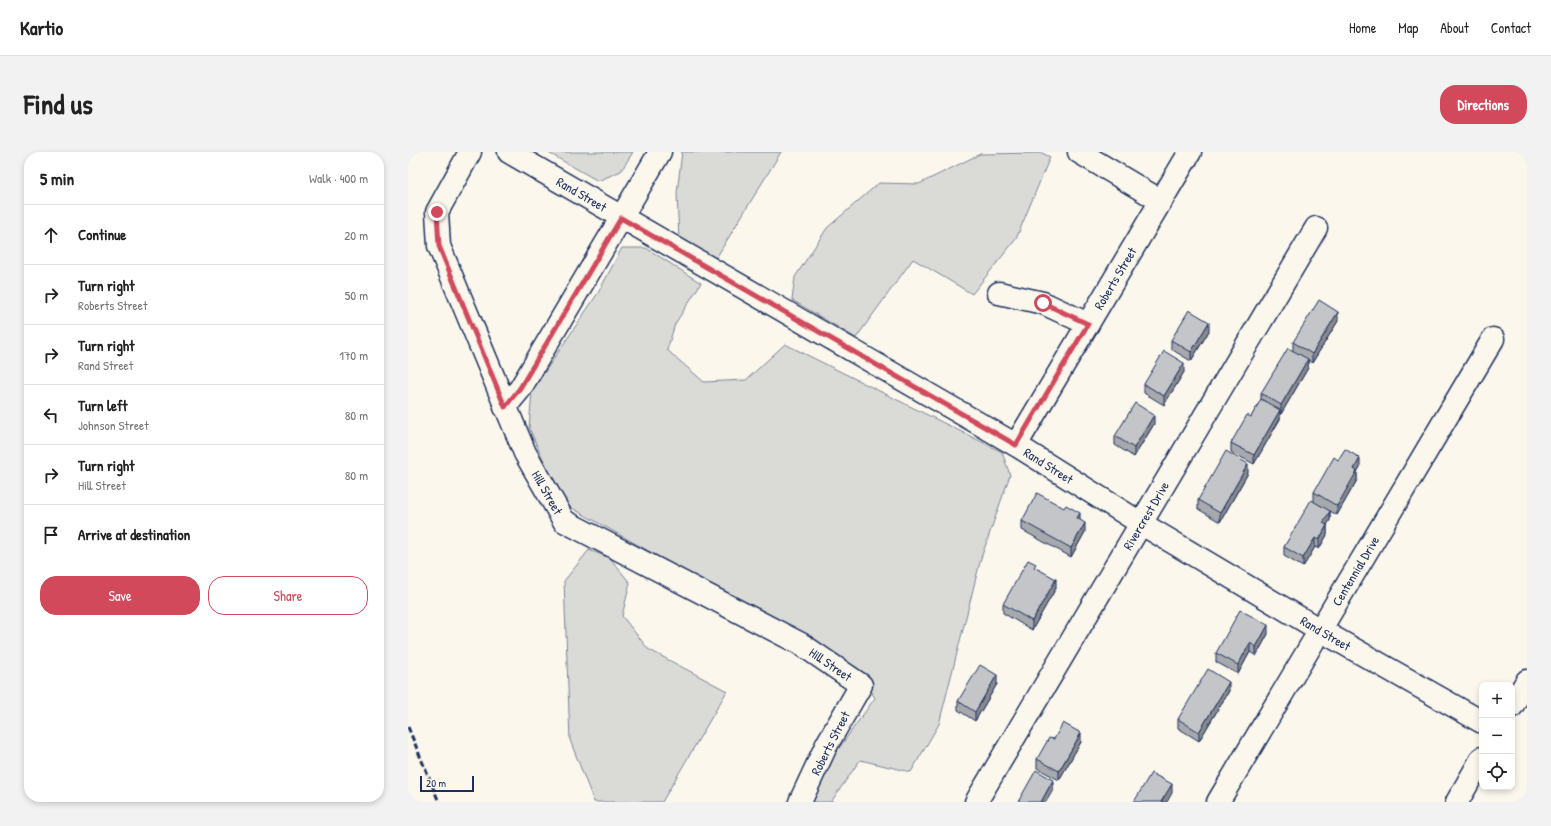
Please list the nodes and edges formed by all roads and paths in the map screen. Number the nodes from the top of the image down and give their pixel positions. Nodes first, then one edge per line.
1 (470, 152) edge
2 (509, 152) edge
3 (660, 152) edge
4 (1079, 152) edge
5 (1190, 152) edge
6 (1161, 201) junction
7 (621, 218) junction
8 (1316, 228) dead end
9 (999, 293) dead end
10 (1088, 324) junction
11 (1493, 339) dead end
12 (505, 407) junction
13 (1016, 445) junction
14 (1142, 524) junction
15 (1320, 630) junction
16 (1527, 681) edge
17 (861, 685) joint
18 (1515, 701) edge
19 (1479, 720) edge
20 (1479, 763) edge
21 (800, 802) edge
22 (976, 802) edge
23 (1218, 802) edge
24 (1457, 802) edge

1 - 12 street, Hill Street
2 - 7 street, Rand Street
3 - 7 street
4 - 6 street
5 - 6 street, Roberts Street
6 - 10 street, Roberts Street
7 - 12 street
7 - 13 street, Rand Street
8 - 14 street, Rivercrest Drive
9 - 10 street
10 - 13 street, Roberts Street
11 - 15 street, Centennial Drive
12 - 17 street, Hill Street
13 - 14 street, Rand Street
14 - 15 street, Rand Street
14 - 22 street, Rivercrest Drive
15 - 19 street, Rand Street
15 - 23 street, Centennial Drive
16 - 18 street
17 - 21 street, Roberts Street
20 - 24 street

